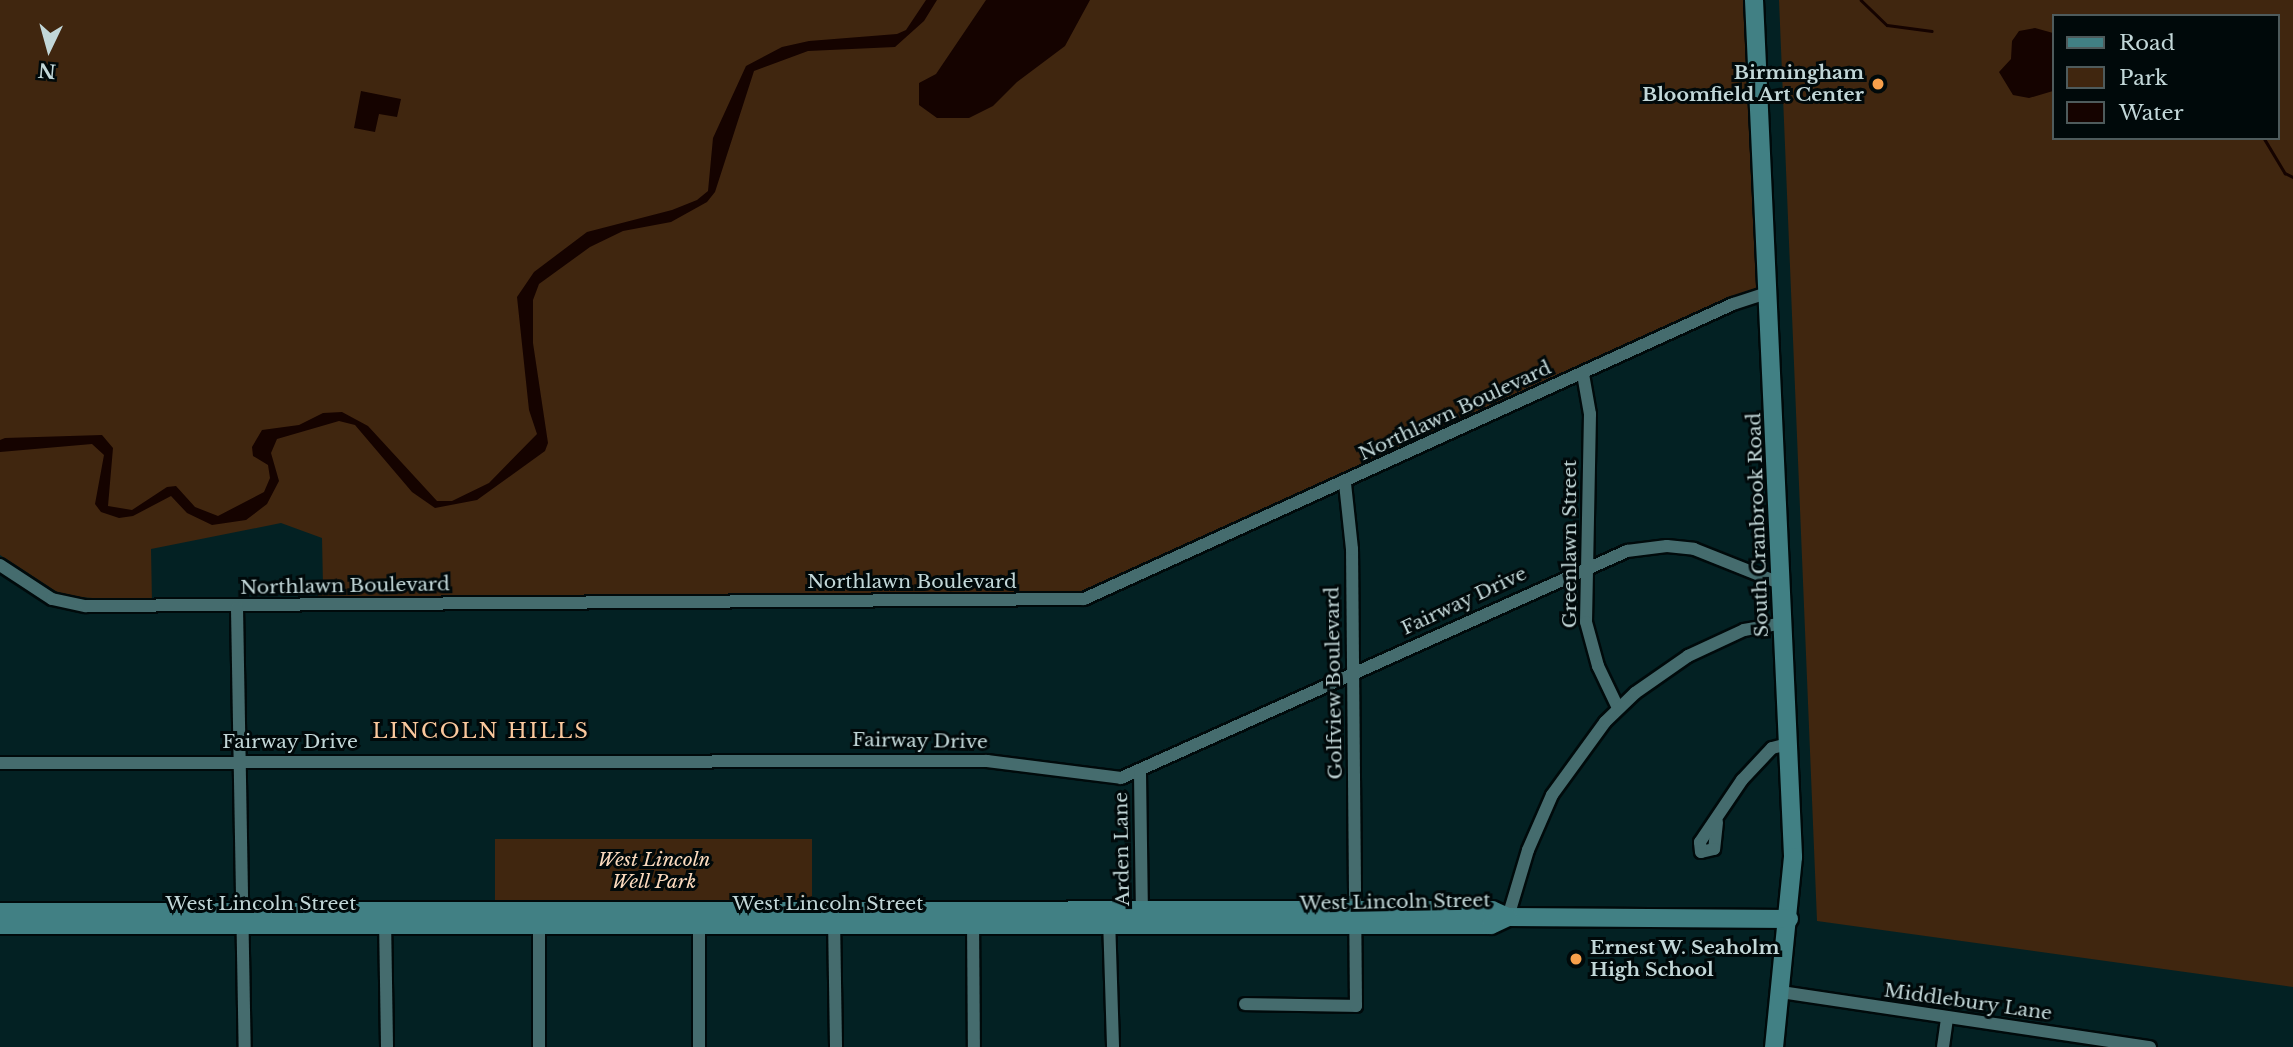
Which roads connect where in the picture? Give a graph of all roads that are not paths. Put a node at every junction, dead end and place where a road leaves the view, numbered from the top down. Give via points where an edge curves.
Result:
1 (1754, 0) edge
2 (1769, 292) junction
3 (1583, 374) junction
4 (1345, 483) junction
5 (0, 565) edge
6 (1586, 566) junction
7 (1782, 583) junction
8 (237, 608) junction
9 (1784, 623) junction
10 (1351, 675) junction
11 (1618, 708) junction
12 (1788, 744) junction
13 (240, 762) junction
14 (0, 763) edge
15 (1140, 773) junction
16 (1717, 822) dead end
17 (0, 912) edge
18 (834, 917) junction
19 (1142, 917) junction
20 (1355, 917) junction
21 (1508, 917) junction
22 (242, 918) junction
23 (385, 918) junction
24 (539, 918) junction
25 (699, 918) junction
26 (973, 918) junction
27 (1109, 918) junction
28 (21, 919) junction
29 (1789, 919) junction
30 (0, 925) edge
31 (1781, 992) junction
32 (1245, 1004) dead end
33 (1947, 1018) junction
34 (245, 1047) edge
35 (387, 1047) edge
36 (539, 1047) edge
37 (699, 1047) edge
38 (836, 1047) edge
39 (974, 1047) edge
40 (1113, 1047) edge
41 (1774, 1047) edge
42 (1943, 1047) edge
43 (2150, 1047) edge

1 - 2 street, South Cranbrook Road
2 - 3 street, Northlawn Boulevard
2 - 7 street, South Cranbrook Road
3 - 4 street, Northlawn Boulevard
3 - 6 street, Greenlawn Street via 1590,414
4 - 8 street, Northlawn Boulevard via 1138,578 1073,600
4 - 10 street, Golfview Boulevard via 1351,515
5 - 8 street, Northlawn Boulevard via 52,599 75,605
6 - 7 street, Fairway Drive via 1639,548 1674,546 1716,556 1763,580
6 - 10 street, Fairway Drive
6 - 11 street, Greenlawn Street via 1588,635
7 - 9 street, South Cranbrook Road
8 - 13 street
9 - 11 street via 1744,630 1710,645
9 - 12 street, South Cranbrook Road
10 - 15 street, Fairway Drive
10 - 20 street, Golfview Boulevard
11 - 21 street via 1552,795 1528,850
12 - 16 street via 1772,748 1761,758
12 - 29 street, South Cranbrook Road via 1793,857
13 - 14 street, Fairway Drive
13 - 15 street, Fairway Drive via 987,761 1114,778
13 - 22 street
15 - 19 street, Arden Lane
17 - 28 street, West Lincoln Street
18 - 25 street, West Lincoln Street
18 - 26 street, West Lincoln Street
18 - 38 street
19 - 20 street, West Lincoln Street
19 - 27 street, West Lincoln Street
20 - 21 street, West Lincoln Street via 1492,910
20 - 32 street, Golfview Boulevard via 1356,1006
21 - 29 street, West Lincoln Street
22 - 23 street, West Lincoln Street
22 - 28 street, West Lincoln Street
22 - 34 street
23 - 24 street, West Lincoln Street
23 - 35 street
24 - 25 street, West Lincoln Street
24 - 36 street
25 - 37 street
26 - 27 street, West Lincoln Street
26 - 39 street
27 - 40 street, Arden Lane
28 - 30 street, West Lincoln Street
29 - 31 street, South Cranbrook Road
31 - 33 street, Middlebury Lane
31 - 41 street, South Cranbrook Road
33 - 42 street
33 - 43 street, Middlebury Lane

